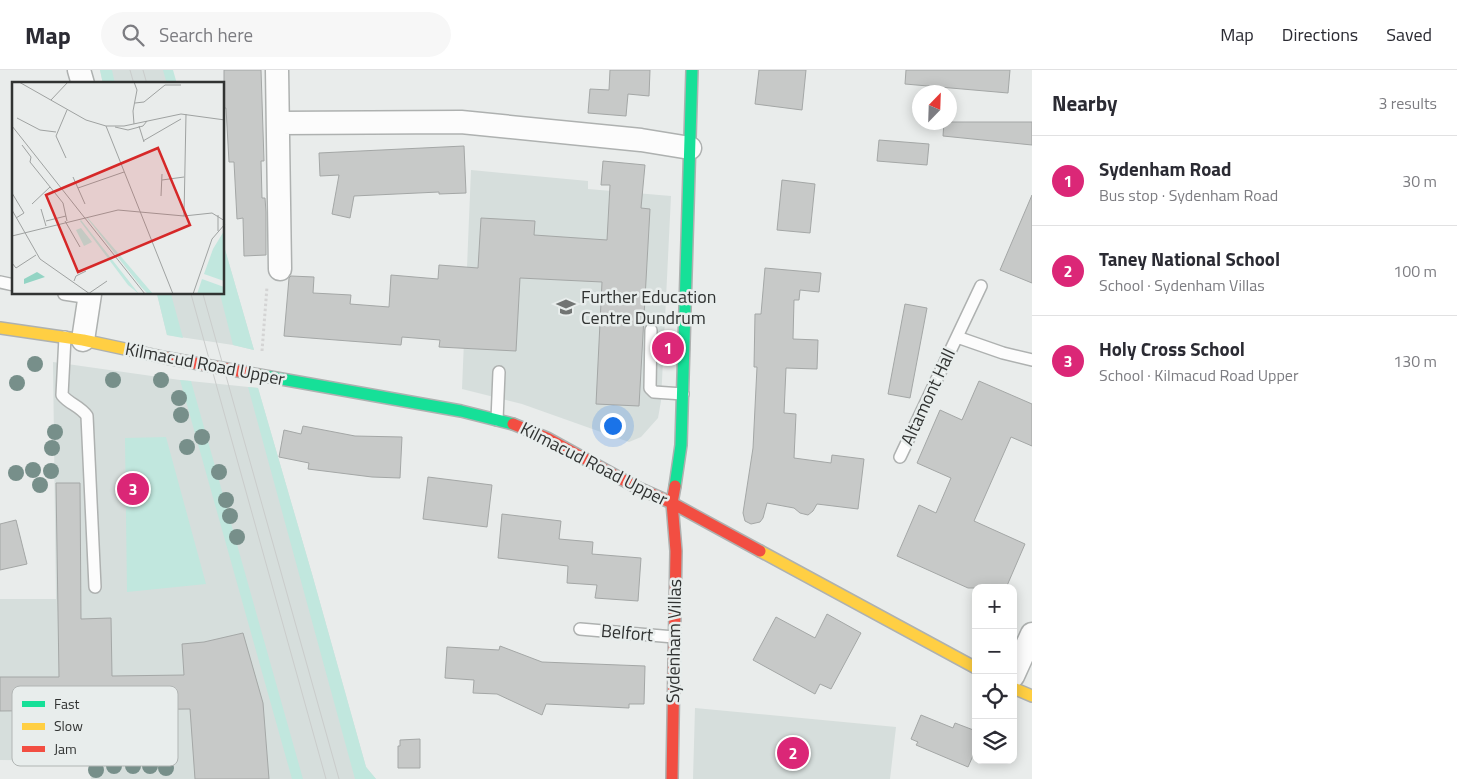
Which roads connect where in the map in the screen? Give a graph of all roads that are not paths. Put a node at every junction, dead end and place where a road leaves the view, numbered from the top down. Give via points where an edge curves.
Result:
1 (277, 70) edge
2 (692, 70) edge
3 (279, 123) junction
4 (690, 148) junction
5 (280, 269) road end
6 (981, 286) dead end
7 (77, 295) edge
8 (90, 296) edge
9 (0, 328) edge
10 (651, 330) dead end
11 (957, 337) junction
12 (74, 338) junction
13 (1032, 360) edge
14 (499, 372) dead end
15 (683, 394) junction
16 (497, 420) junction
17 (900, 457) dead end
18 (672, 503) junction
19 (95, 587) dead end
20 (580, 629) dead end
21 (1032, 634) edge
22 (674, 637) junction
23 (972, 666) edge
24 (1014, 674) edge
25 (1017, 690) edge
26 (1032, 696) edge
27 (672, 779) edge

1 - 3 street
2 - 4 street, Sydenham Villas
3 - 4 street via 461,122
3 - 5 street
4 - 15 street, Sydenham Villas
6 - 11 lane, Altamont Hall
7 - 8 lane
8 - 12 street
9 - 12 street, Kilmacud Road Upper
10 - 15 lane via 650,388 654,392
11 - 13 lane, Altamont Hall
11 - 17 lane, Altamont Hall
12 - 16 street, Kilmacud Road Upper, bridge
12 - 19 lane via 62,395 87,416
14 - 16 lane
15 - 18 street, Sydenham Villas via 679,462
16 - 18 street, Kilmacud Road Upper via 547,438
18 - 22 street, Sydenham Villas via 676,551
18 - 23 street, Kilmacud Road Upper
20 - 22 lane, Belfort
21 - 24 street
22 - 27 street, Sydenham Villas
25 - 26 street

